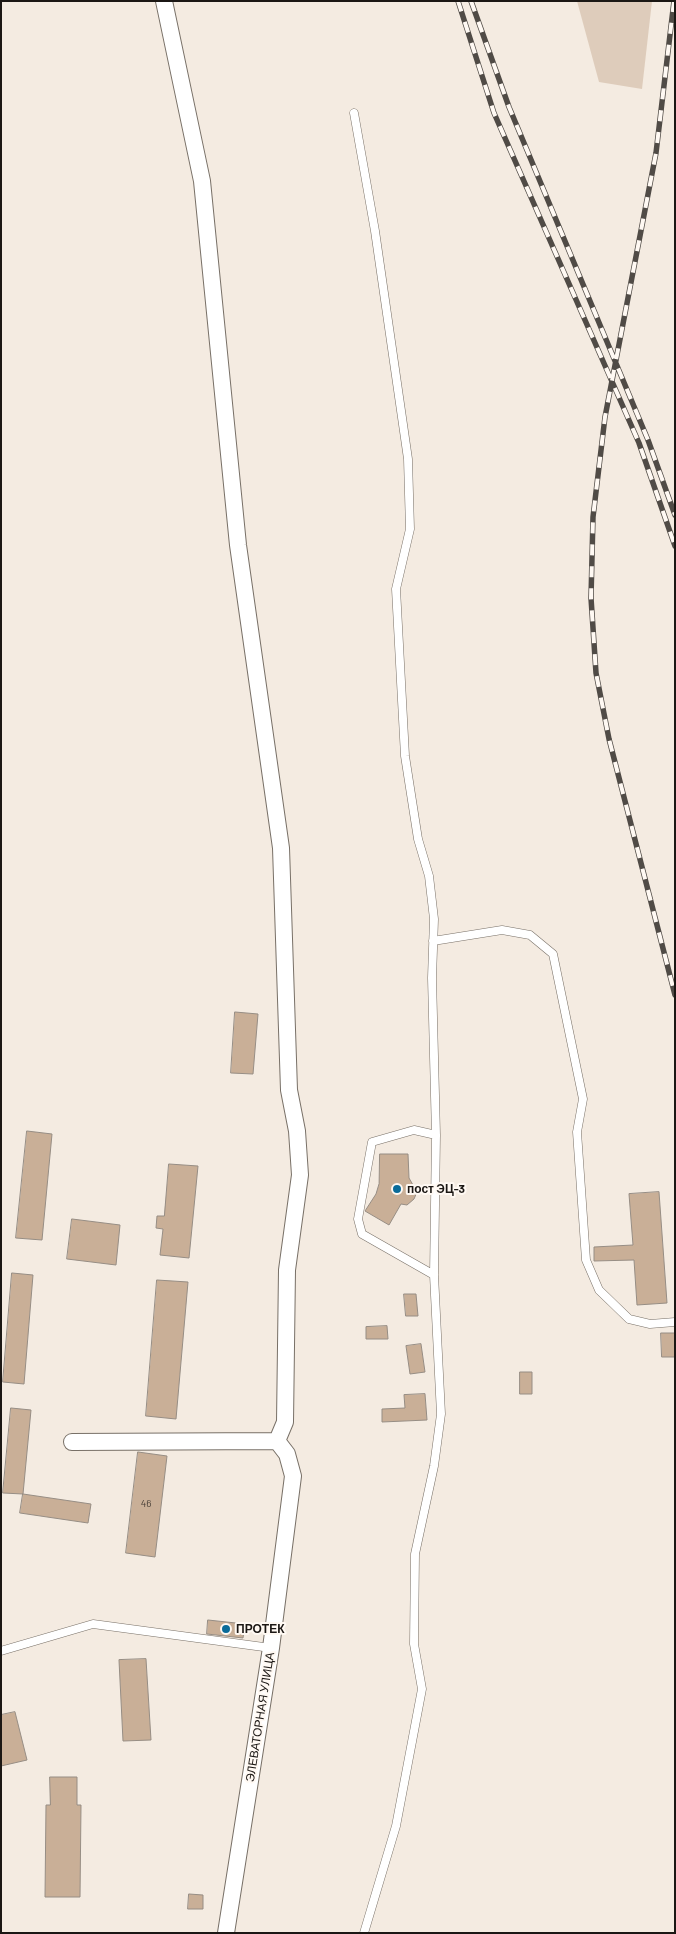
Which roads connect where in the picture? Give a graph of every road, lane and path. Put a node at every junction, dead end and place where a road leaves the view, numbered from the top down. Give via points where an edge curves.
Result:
1 (164, 1) edge
2 (354, 114) dead end
3 (434, 941) junction
4 (436, 1135) junction
5 (434, 1275) junction
6 (675, 1322) edge
7 (277, 1441) junction
8 (72, 1442) dead end
9 (271, 1648) junction
10 (1, 1651) edge
11 (226, 1933) edge
12 (364, 1933) edge

1 - 7 street via 202,181 238,545 281,848 289,1090 297,1131 300,1175 287,1270 285,1422
2 - 3 lane via 375,231 408,459 410,529 396,598 405,756 418,839 429,876
3 - 4 lane
3 - 6 lane via 502,930 530,935 553,954 583,1099 577,1132 586,1260 599,1290 629,1319 650,1324
4 - 5 lane
4 - 5 lane via 414,1130 372,1142 358,1219 362,1234
5 - 12 lane via 441,1414 434,1466 415,1554 414,1644 422,1689 396,1826
7 - 8 street
7 - 9 street, ЭЛЕВАТОРНАЯ УЛИЦА via 287,1454 293,1476
9 - 10 lane via 94,1624
9 - 11 street, ЭЛЕВАТОРНАЯ УЛИЦА

